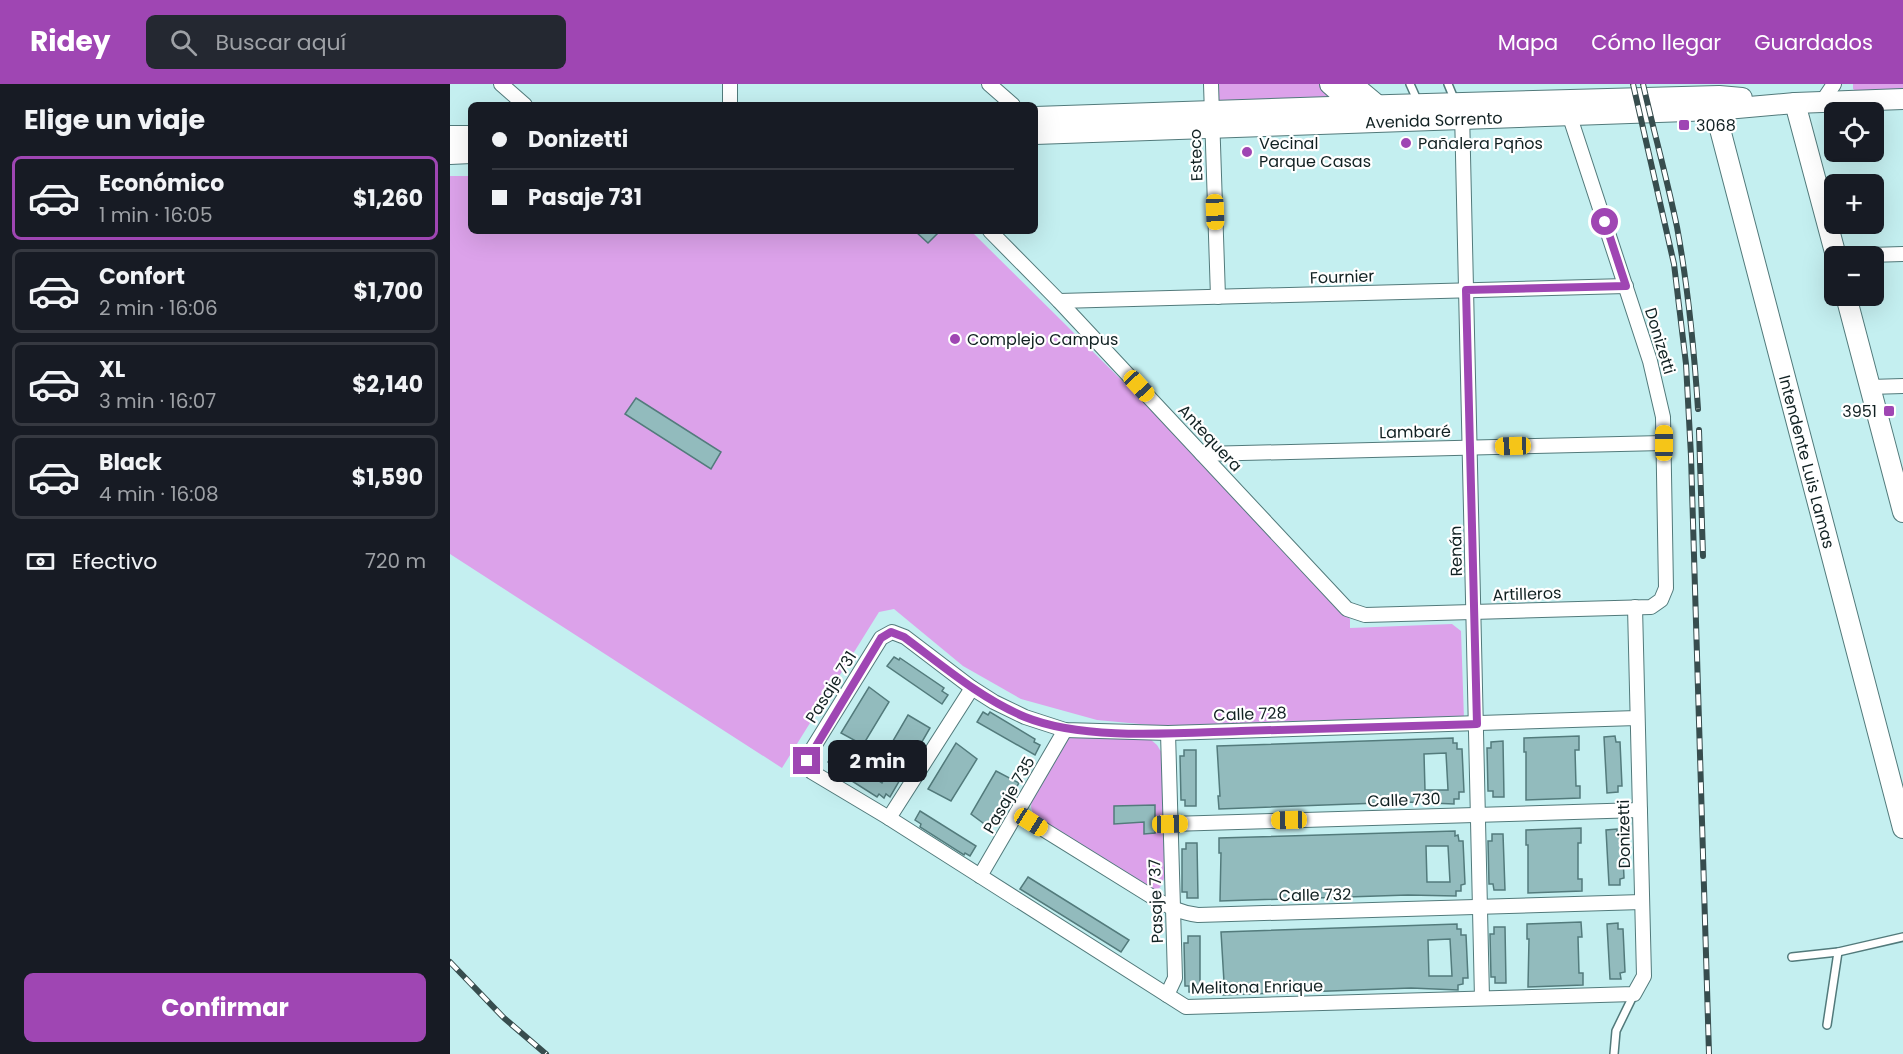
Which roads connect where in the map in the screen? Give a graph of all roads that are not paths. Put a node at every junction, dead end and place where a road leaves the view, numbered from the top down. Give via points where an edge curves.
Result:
1 (501, 84) edge
2 (730, 84) edge
3 (989, 84) edge
4 (1211, 84) edge
5 (1410, 84) edge
6 (1448, 84) edge
7 (1834, 84) edge
8 (1340, 86) edge
9 (1903, 99) edge
10 (522, 102) edge
11 (730, 102) edge
12 (1010, 102) edge
13 (1822, 102) junction
14 (1717, 103) junction
15 (1795, 103) junction
16 (1419, 104) junction
17 (1460, 108) junction
18 (1567, 108) junction
19 (1378, 114) junction
20 (1356, 115) junction
21 (1038, 117) edge
22 (1212, 119) junction
23 (1038, 134) edge
24 (450, 136) edge
25 (468, 136) edge
26 (468, 153) edge
27 (450, 154) edge
28 (993, 234) edge
29 (1833, 246) edge
30 (1884, 255) edge
31 (1903, 255) edge
32 (1626, 286) junction
33 (1466, 290) junction
34 (1218, 297) junction
35 (1059, 301) junction
36 (1849, 306) edge
37 (1903, 386) edge
38 (1870, 387) junction
39 (1664, 443) junction
40 (1470, 447) junction
41 (1202, 454) junction
42 (1903, 512) edge
43 (1661, 600) joint
44 (1635, 607) junction
45 (1474, 612) junction
46 (1356, 614) joint
47 (891, 632) joint
48 (972, 688) junction
49 (1637, 718) junction
50 (1477, 724) junction
51 (1065, 730) junction
52 (1168, 734) junction
53 (807, 765) joint
54 (1640, 810) junction
55 (1017, 813) junction
56 (1478, 815) junction
57 (889, 818) junction
58 (1170, 824) junction
59 (1903, 828) edge
60 (980, 876) junction
61 (1642, 902) junction
62 (1480, 907) junction
63 (1173, 910) junction
64 (1903, 937) edge
65 (1838, 952) junction
66 (1792, 957) dead end
67 (1634, 994) junction
68 (1167, 995) junction
69 (1482, 998) junction
70 (1827, 1025) dead end
71 (1614, 1054) edge

1 - 10 street
2 - 11 street
3 - 12 street
4 - 22 street, Esteco
5 - 16 lane
6 - 17 lane
7 - 13 street
8 - 19 main road
8 - 20 main road
9 - 13 main road, Avenida Sorrento
13 - 15 main road, Avenida Sorrento
14 - 15 main road, Avenida Sorrento
14 - 18 main road, Avenida Sorrento
14 - 59 main road, Intendente Luis Lamas
15 - 29 main road
16 - 17 main road, Avenida Sorrento
16 - 19 main road, Avenida Sorrento
17 - 18 main road, Avenida Sorrento
17 - 19 main road, Avenida Sorrento
17 - 33 street, Renán
18 - 32 street, Donizetti
19 - 20 main road, Avenida Sorrento
20 - 22 main road, Avenida Sorrento
21 - 22 main road, Avenida Sorrento
22 - 23 main road, Avenida Sorrento
22 - 34 street, Esteco
24 - 25 main road
26 - 27 main road
28 - 35 street, Antequera
30 - 31 street
32 - 33 street, Fournier
32 - 39 street, Donizetti via 1664,417
33 - 34 street, Fournier
33 - 40 street, Renán
34 - 35 street, Fournier
35 - 41 street, Antequera
36 - 38 main road
37 - 38 street
38 - 42 main road
39 - 40 street, Lambaré
39 - 43 street, Donizetti via 1666,588
40 - 41 street, Lambaré
40 - 45 street, Renán
41 - 46 street, Antequera via 1347,609
43 - 44 street, Artilleros via 1651,607
44 - 45 street, Artilleros
44 - 49 street, Donizetti
45 - 46 street, Artilleros
45 - 50 street, Renán
47 - 48 street, Calle 728 via 904,637
47 - 53 street, Pasaje 731 via 881,638 808,756
48 - 51 street, Calle 728 via 1025,717
48 - 57 street
49 - 50 street, Calle 728
49 - 54 street, Donizetti
50 - 52 street, Calle 728
50 - 56 street, Renán
51 - 52 street, Calle 728
51 - 55 street, Pasaje 735
52 - 58 street, Pasaje 737
53 - 57 street, Melitona Enrique via 812,772
54 - 56 street, Calle 730
54 - 61 street, Donizetti
55 - 60 street, Pasaje 735
55 - 63 street, Calle 732
56 - 58 street, Calle 730
56 - 62 street, Renán
57 - 60 street, Melitona Enrique
58 - 63 street, Pasaje 737
60 - 68 street, Melitona Enrique
61 - 62 street, Calle 732
61 - 67 street, Donizetti via 1644,976
62 - 63 street, Calle 732 via 1198,915
62 - 69 street, Renán
63 - 68 street, Pasaje 737 via 1175,978
64 - 65 lane
65 - 66 lane
65 - 70 lane
67 - 69 street, Melitona Enrique
67 - 71 lane, Donizetti via 1616,1031
68 - 69 street, Melitona Enrique via 1186,1007

